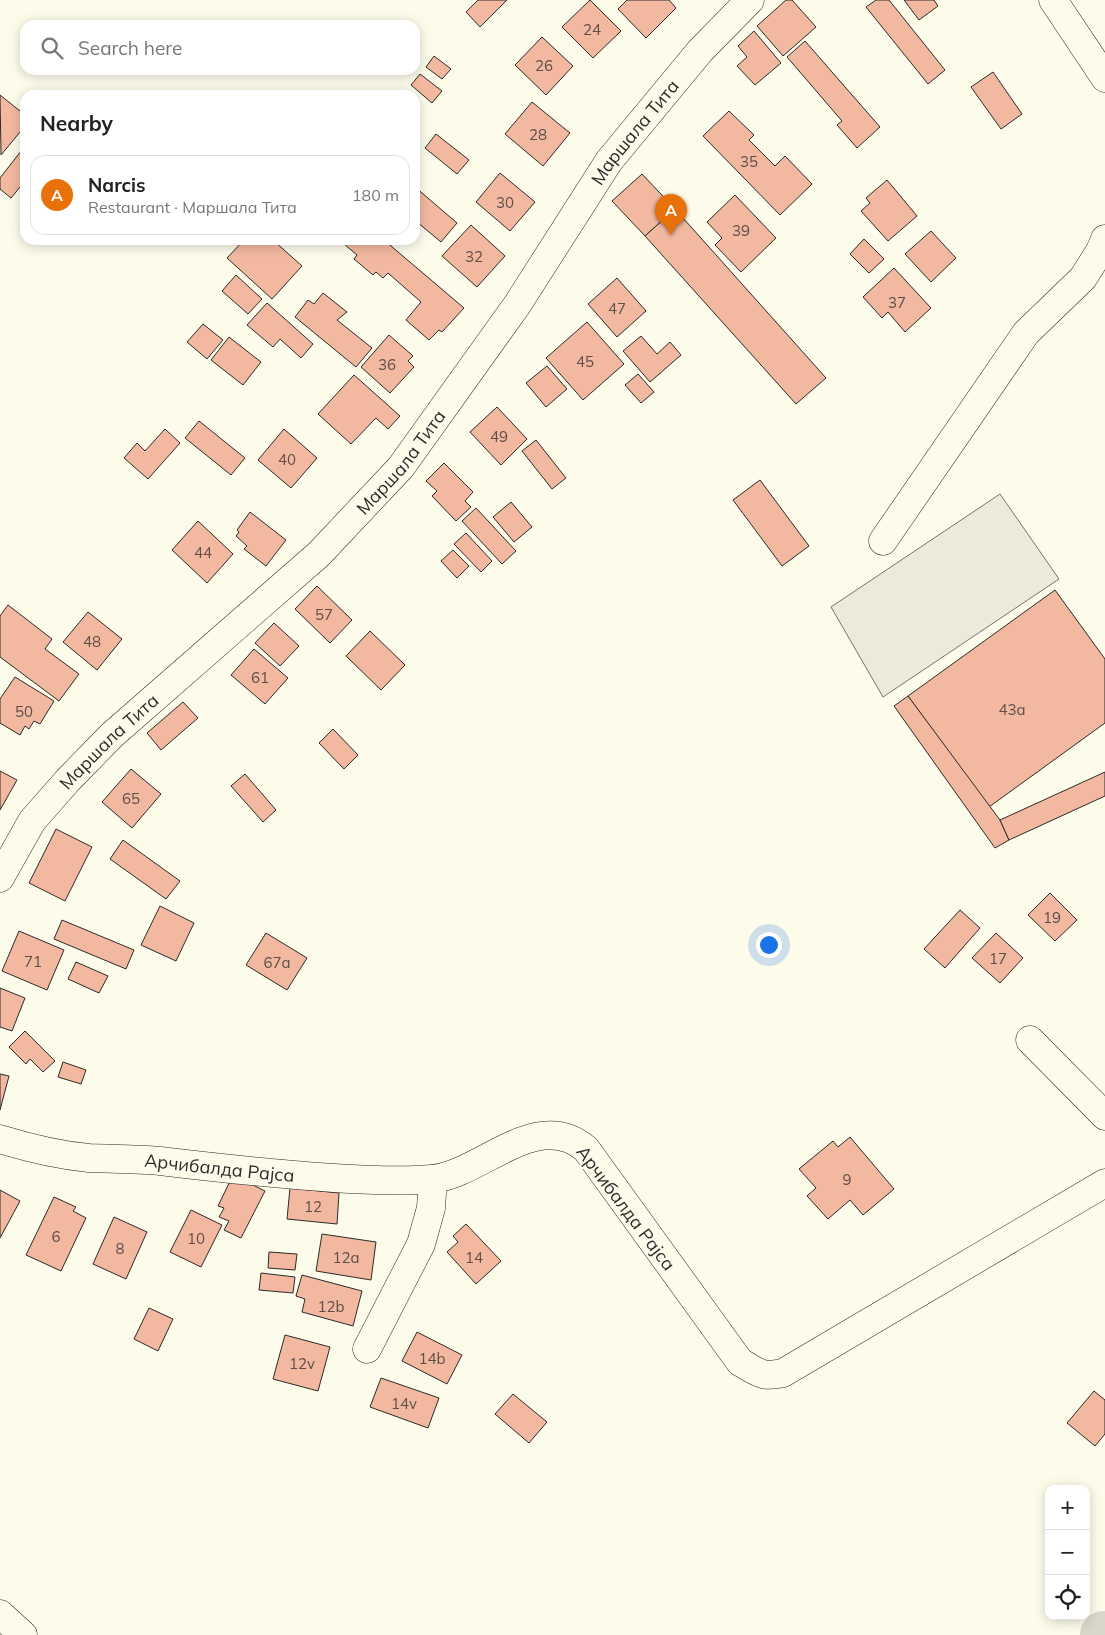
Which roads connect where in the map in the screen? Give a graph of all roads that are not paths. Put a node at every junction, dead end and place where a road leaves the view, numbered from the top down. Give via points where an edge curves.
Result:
1 (750, 0) edge
2 (1053, 0) edge
3 (1105, 78) edge
4 (1105, 239) edge
5 (882, 541) dead end
6 (0, 878) edge
7 (1030, 1040) dead end
8 (1105, 1116) edge
9 (0, 1139) edge
10 (433, 1179) junction
11 (1105, 1183) edge
12 (368, 1349) dead end
13 (0, 1614) edge
14 (23, 1635) edge

1 - 6 street, Маршала Тита via 700,51 609,162 516,305 401,467 319,554 99,748 32,821
2 - 3 street
4 - 5 street via 1083,278 1026,333
7 - 8 street
9 - 10 street, Арчибалда Рајса via 30,1149 87,1158 151,1160 271,1174
10 - 11 street, Арчибалда Рајса via 455,1173 522,1141 558,1135 576,1141 586,1149 740,1362 762,1375 783,1373
10 - 12 street via 432,1208 421,1244
13 - 14 street

